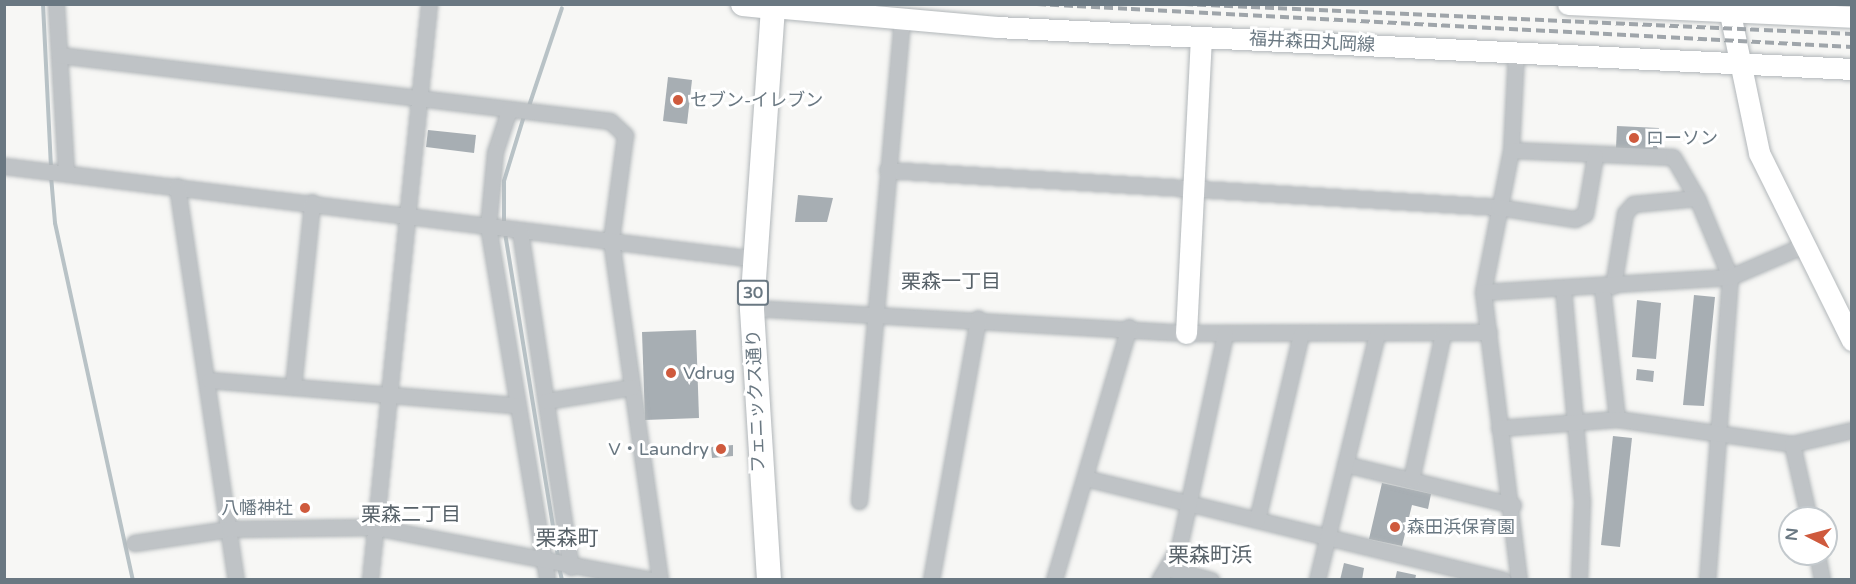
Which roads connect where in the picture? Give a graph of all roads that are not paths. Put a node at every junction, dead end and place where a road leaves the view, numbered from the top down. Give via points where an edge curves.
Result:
1 (56, 4) edge
2 (429, 4) edge
3 (743, 4) edge
4 (1568, 4) edge
5 (773, 6) edge
6 (1604, 6) edge
7 (1728, 8) edge
8 (1842, 17) edge
9 (902, 19) junction
10 (1201, 37) junction
11 (1516, 52) junction
12 (60, 55) junction
13 (1738, 64) junction
14 (1848, 69) edge
15 (418, 99) junction
16 (509, 110) junction
17 (1511, 150) junction
18 (1595, 156) junction
19 (4, 166) edge
20 (887, 170) junction
21 (66, 172) junction
22 (177, 186) junction
23 (1196, 186) junction
24 (1697, 198) junction
25 (312, 202) junction
26 (1498, 207) junction
27 (405, 212) junction
28 (488, 226) junction
29 (520, 231) junction
30 (612, 240) junction
31 (1807, 244) junction
32 (755, 259) junction
33 (1730, 277) junction
34 (1607, 287) junction
35 (1563, 288) junction
36 (1483, 292) junction
37 (752, 308) junction
38 (876, 311) junction
39 (978, 318) junction
40 (1129, 327) junction
41 (1489, 332) junction
42 (1186, 333) junction
43 (1377, 333) junction
44 (1443, 333) junction
45 (1225, 334) junction
46 (1301, 334) junction
47 (1851, 340) edge
48 (209, 380) junction
49 (293, 387) junction
50 (632, 387) junction
51 (386, 394) junction
52 (546, 401) junction
53 (516, 405) junction
54 (1576, 419) junction
55 (1617, 420) junction
56 (1499, 428) junction
57 (1851, 430) edge
58 (1720, 431) junction
59 (1792, 444) junction
60 (1346, 464) junction
61 (1085, 478) junction
62 (1410, 480) junction
63 (859, 501) dead end
64 (1189, 502) junction
65 (1513, 505) junction
66 (1806, 506) edge
67 (1257, 520) junction
68 (375, 527) junction
69 (229, 530) junction
70 (1327, 538) junction
71 (134, 543) dead end
72 (546, 562) junction
73 (571, 567) junction
74 (1163, 574) edge
75 (236, 579) edge
76 (370, 579) edge
77 (547, 579) edge
78 (651, 579) edge
79 (660, 579) edge
80 (769, 579) edge
81 (931, 579) edge
82 (1054, 579) edge
83 (1211, 579) edge
84 (1317, 579) edge
85 (1503, 579) edge
86 (1519, 579) edge
87 (1579, 579) edge
88 (1707, 579) edge

1 - 12 street
2 - 15 street
3 - 5 main road
4 - 6 main road
5 - 9 main road, 福井森田丸岡線
5 - 32 main road, フェニックス通り / 30
6 - 7 main road
7 - 8 main road
7 - 13 main road
9 - 10 main road, 福井森田丸岡線
9 - 20 street
10 - 11 main road, 福井森田丸岡線
10 - 23 main road
11 - 13 main road, 福井森田丸岡線
11 - 17 street
12 - 15 street
12 - 21 street
13 - 14 main road, 福井森田丸岡線
13 - 31 main road via 1759,153
15 - 16 street
15 - 27 street
16 - 28 street via 495,153
16 - 30 street via 610,121 625,135
17 - 18 street
17 - 26 street
18 - 24 street via 1673,157
18 - 26 street via 1585,214 1575,219
19 - 21 street
20 - 23 street
20 - 38 street
21 - 22 street
22 - 25 street
22 - 48 street
23 - 26 street
23 - 42 main road
24 - 33 street
24 - 34 street via 1633,204 1625,213
25 - 27 street
25 - 49 street
26 - 36 street
27 - 28 street
27 - 51 street
28 - 29 street
28 - 53 street
29 - 30 street
29 - 52 street
30 - 32 street
30 - 50 street
31 - 33 street
31 - 47 main road
32 - 37 main road, フェニックス通り / 30
33 - 34 street
33 - 58 street
34 - 35 street
34 - 55 street
35 - 36 street
35 - 54 street
36 - 41 street
37 - 38 street
37 - 80 main road, フェニックス通り / 30
38 - 39 street
38 - 63 street
39 - 40 street
39 - 81 street
40 - 42 street
40 - 61 street
41 - 44 street
41 - 56 street
42 - 45 street
43 - 44 street
43 - 46 street
43 - 60 street
44 - 62 street
45 - 46 street
45 - 64 street
46 - 67 street
48 - 49 street
48 - 69 street
49 - 51 street
50 - 52 street
50 - 79 street
51 - 53 street
51 - 68 street
52 - 73 street
53 - 72 street
54 - 55 street
54 - 56 street
54 - 87 street via 1582,501
55 - 58 street
56 - 65 street
57 - 59 street
58 - 59 street
58 - 88 street
59 - 66 street
60 - 62 street
60 - 70 street
61 - 64 street
61 - 82 street
62 - 65 street
64 - 67 street
64 - 74 street via 1179,547
65 - 86 street
67 - 70 street
68 - 69 street
68 - 72 street
68 - 76 street
69 - 71 street
69 - 75 street
70 - 84 street
70 - 85 street
72 - 73 street
72 - 77 street
73 - 78 street
74 - 83 street

